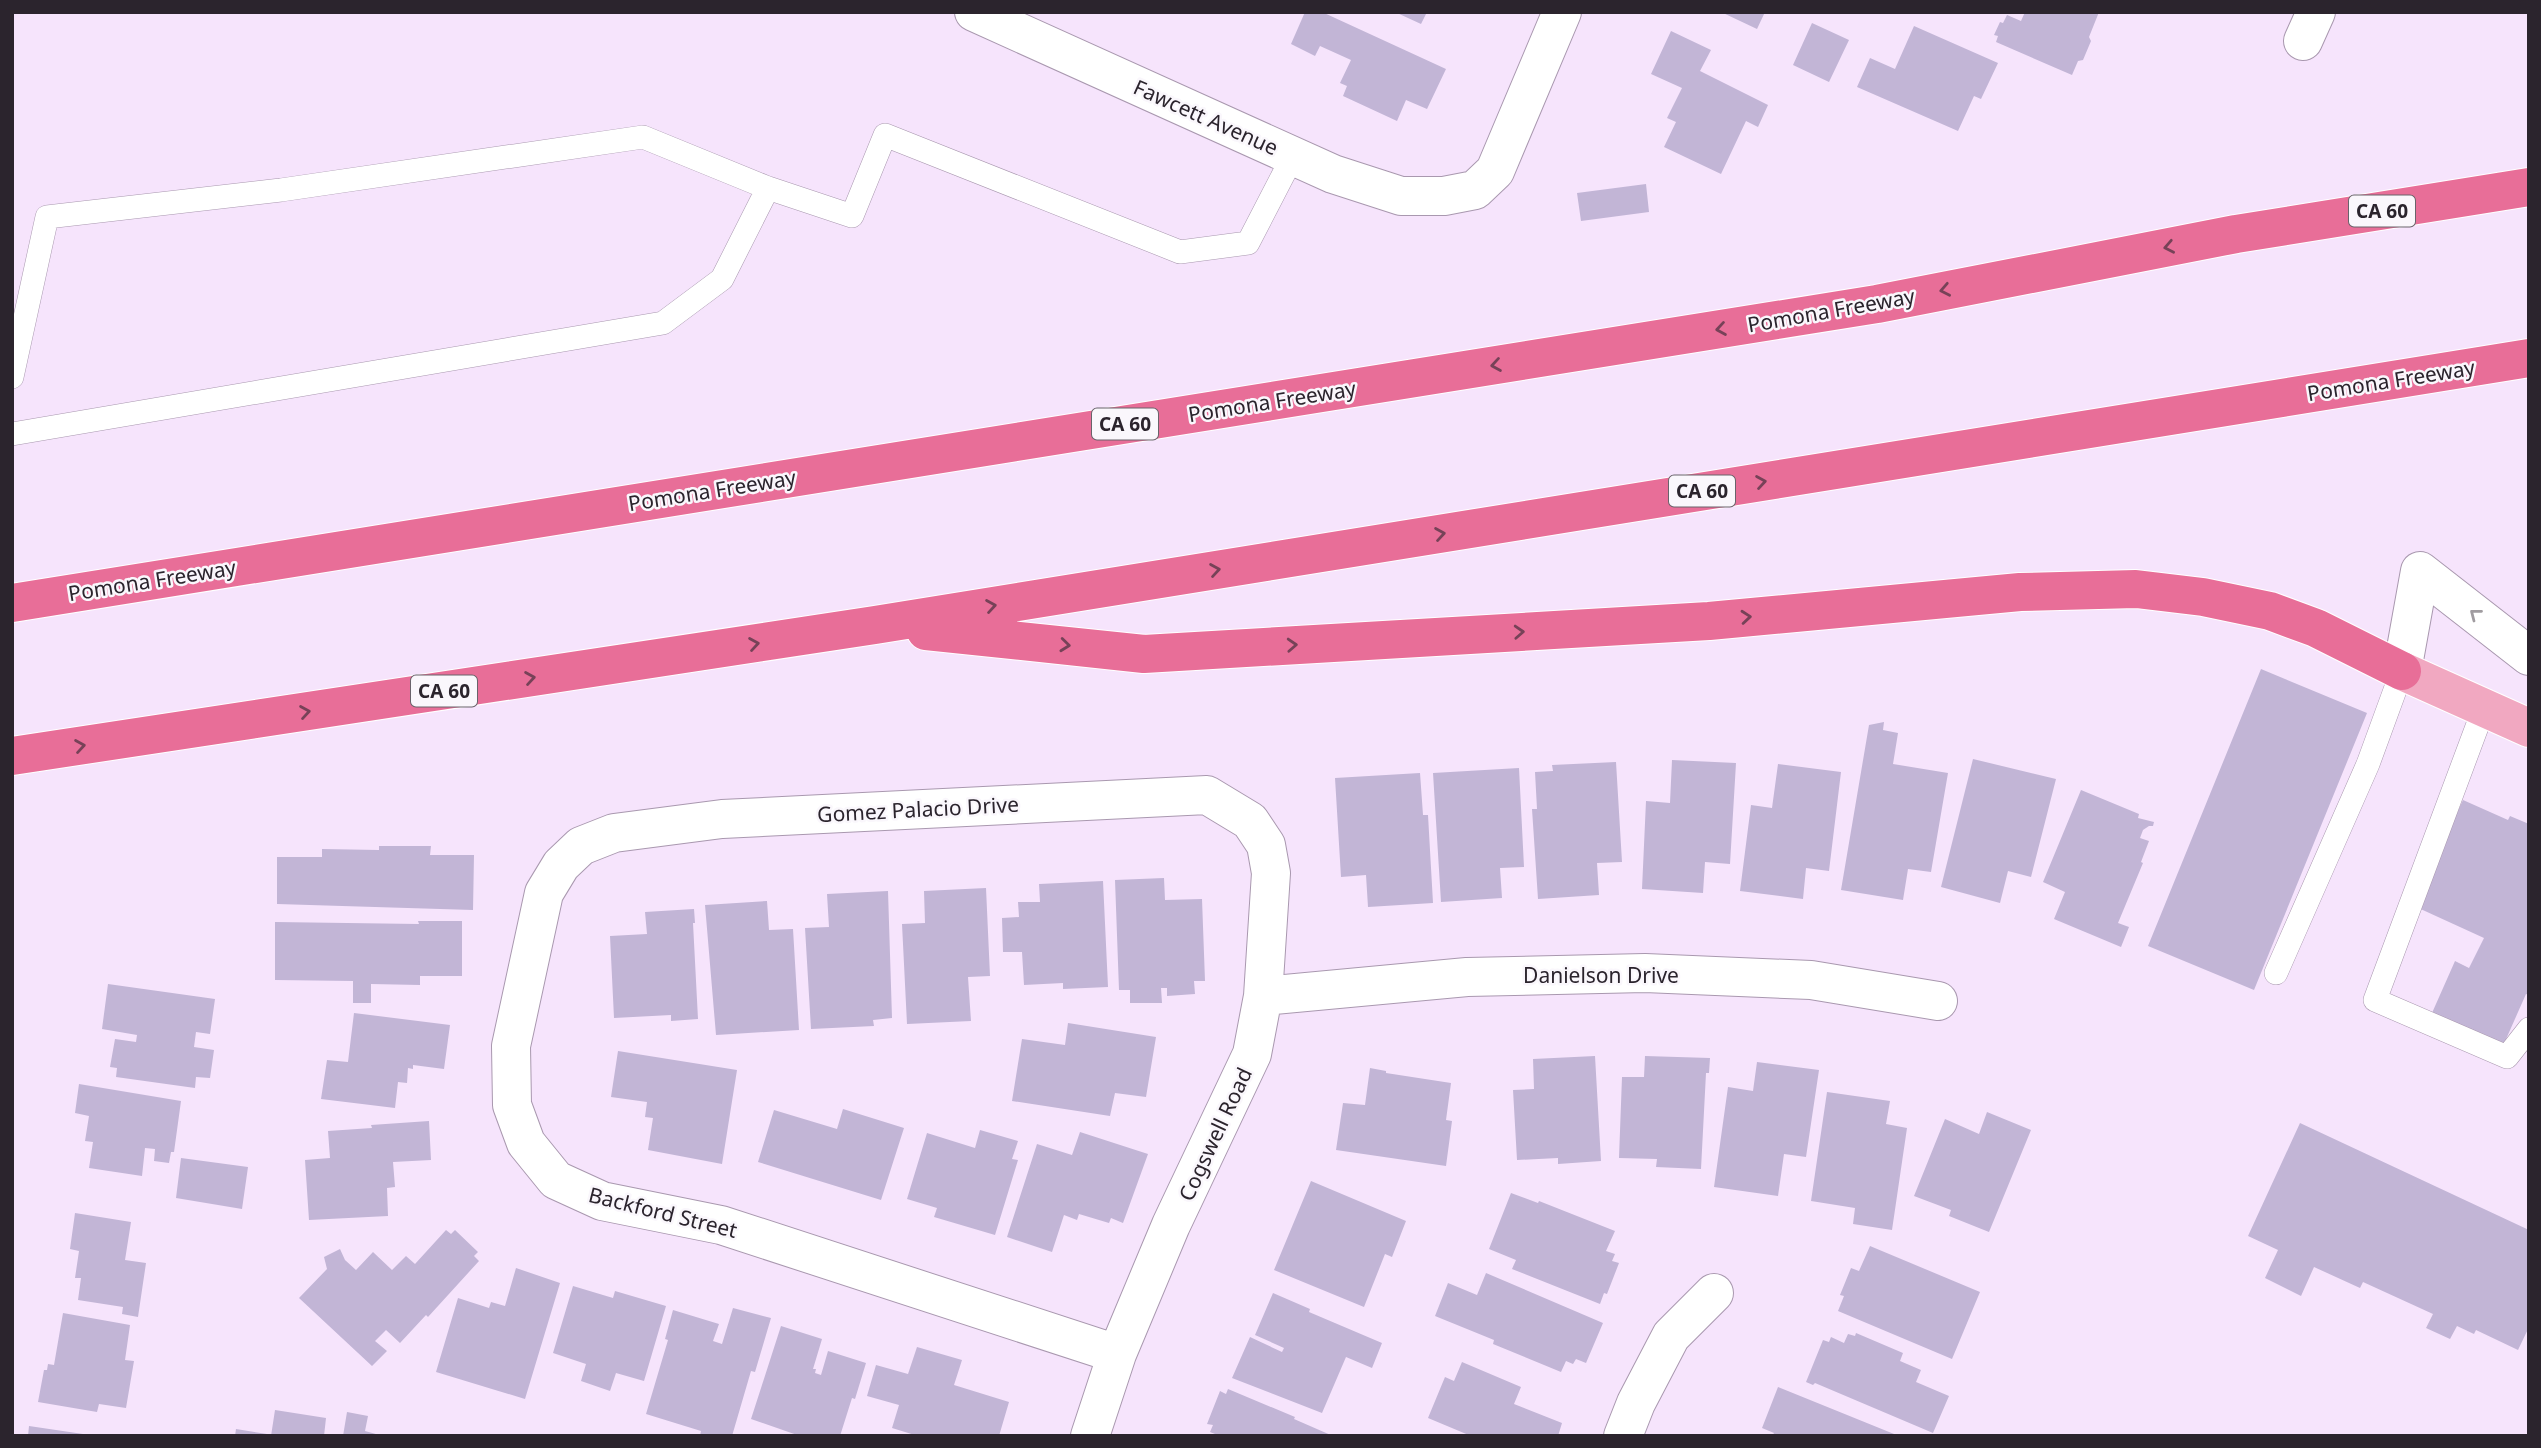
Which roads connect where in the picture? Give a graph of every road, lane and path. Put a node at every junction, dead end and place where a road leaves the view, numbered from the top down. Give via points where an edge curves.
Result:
1 (974, 12) edge
2 (1562, 12) edge
3 (1293, 156) junction
4 (2529, 168) edge
5 (2529, 187) edge
6 (768, 188) junction
7 (2235, 234) junction
8 (2529, 358) edge
9 (12, 377) edge
10 (12, 434) edge
11 (12, 603) edge
12 (875, 625) junction
13 (2529, 656) edge
14 (2402, 671) junction
15 (2484, 708) junction
16 (2529, 727) edge
17 (12, 756) edge
18 (1250, 821) joint
19 (581, 846) joint
20 (2276, 973) dead end
21 (1263, 996) junction
22 (1938, 1001) dead end
23 (2529, 1029) edge
24 (1714, 1293) dead end
25 (1118, 1354) junction
26 (1090, 1436) edge
27 (1623, 1436) edge

1 - 3 street, Fawcett Avenue
2 - 3 street, Fawcett Avenue via 1495,171 1475,190 1401,196
3 - 6 lane via 1248,243 1180,252 885,135 852,216
4 - 7 highway
5 - 7 highway, Pomona Freeway / CA 60
6 - 9 lane via 643,137 281,190 47,217
6 - 10 lane via 722,279 663,323
7 -> 11 highway, Pomona Freeway / CA 60 via 1877,304
12 -> 8 highway, Pomona Freeway / CA 60
12 -> 14 highway via 1144,654 1709,621 2020,592 2136,589 2270,611 2316,628
17 -> 12 highway, Pomona Freeway / CA 60
13 -> 14 street via 2420,571
14 - 15 main road
14 - 20 lane via 2368,764
15 - 16 main road
15 - 23 lane via 2375,1000 2507,1057
18 - 19 street, Gomez Palacio Drive via 1207,795 722,819 624,832
18 - 21 street, Cogswell Road via 1266,845 1271,873
19 - 25 street, Backford Street via 561,865 544,893 511,1046 512,1105 526,1143 556,1180 602,1200 720,1225
21 - 22 street, Danielson Drive via 1467,976 1645,973 1811,980
21 - 25 street, Cogswell Road via 1252,1054 1171,1225
24 - 27 street via 1671,1336
25 - 26 street, Cogswell Road

